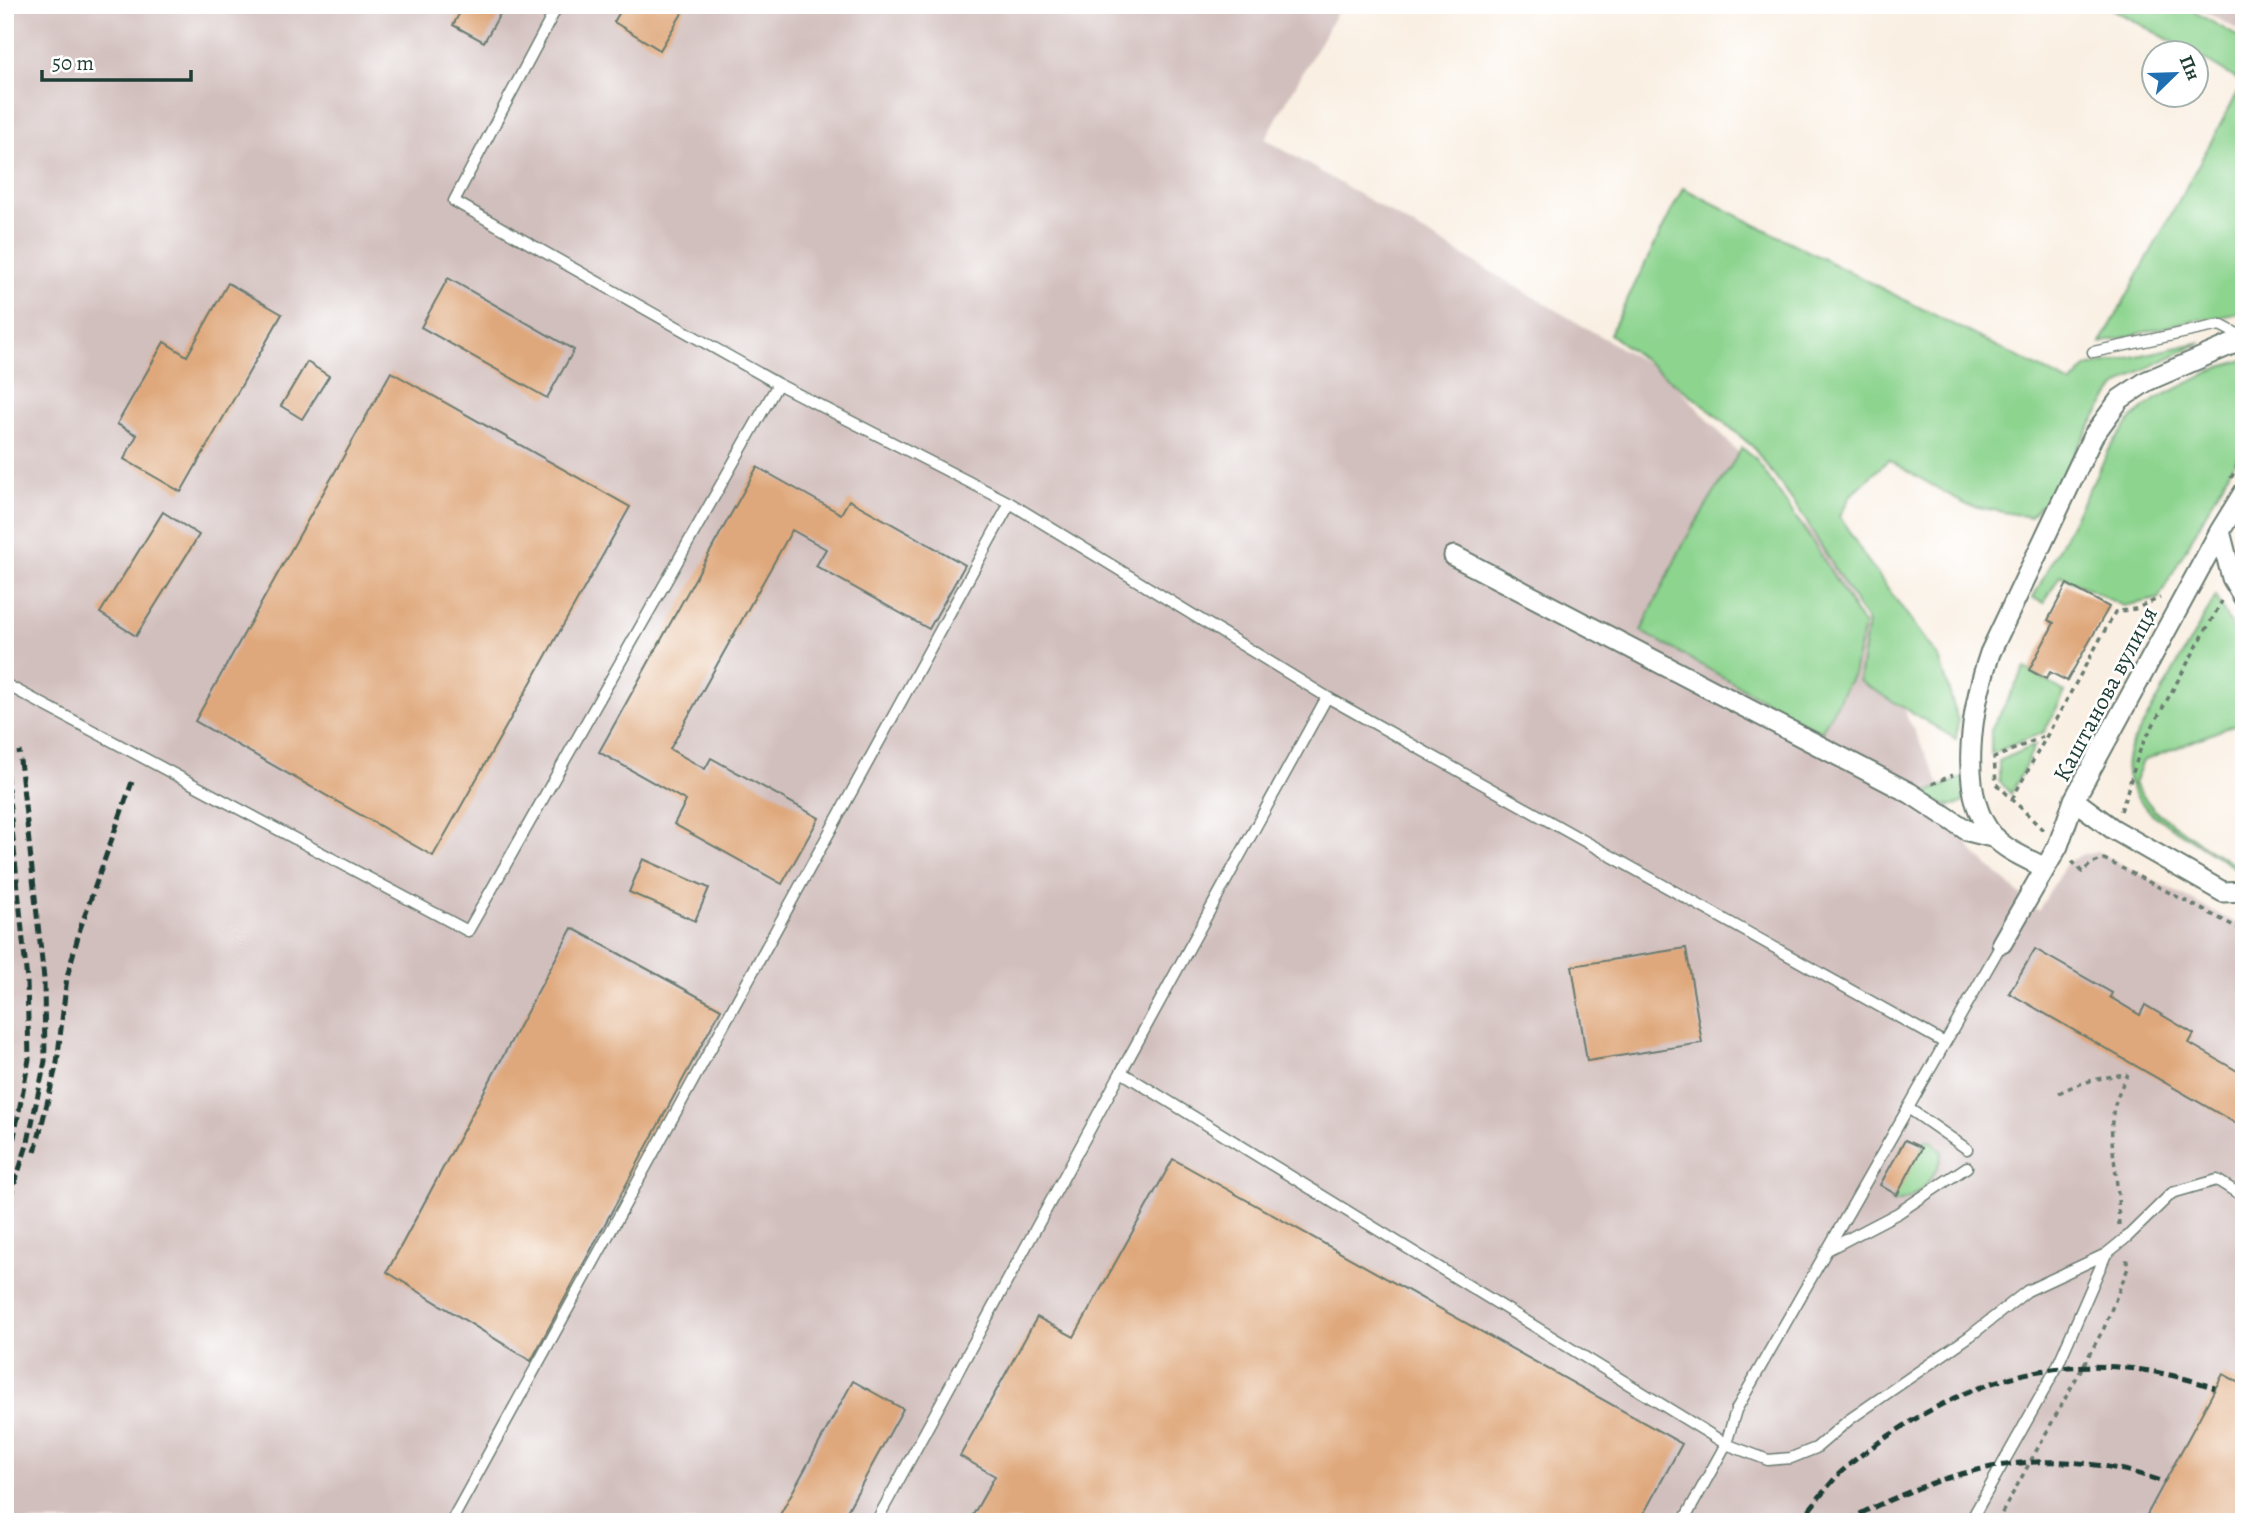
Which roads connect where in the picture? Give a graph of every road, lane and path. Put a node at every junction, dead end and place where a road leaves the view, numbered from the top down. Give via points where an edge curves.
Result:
1 (558, 5) edge
2 (2244, 339) edge
3 (2093, 352) dead end
4 (778, 384) junction
5 (2244, 492) edge
6 (1010, 503) junction
7 (2220, 531) junction
8 (1454, 556) dead end
9 (2232, 578) junction
10 (2164, 596) dead end
11 (2244, 598) edge
12 (5, 684) edge
13 (1327, 697) junction
14 (2045, 736) junction
15 (2012, 799) junction
16 (2074, 800) junction
17 (2113, 829) junction
18 (2046, 833) dead end
19 (1996, 838) junction
20 (2105, 859) junction
21 (2045, 868) junction
22 (2082, 872) dead end
23 (2244, 891) edge
24 (2223, 892) junction
25 (2244, 904) edge
26 (2244, 931) edge
27 (2002, 943) joint
28 (1945, 1043) junction
29 (1121, 1072) junction
30 (2059, 1093) dead end
31 (1908, 1108) junction
32 (1967, 1149) dead end
33 (1967, 1167) dead end
34 (2244, 1197) edge
35 (2122, 1240) junction
36 (1828, 1250) junction
37 (2106, 1254) junction
38 (1726, 1444) junction
39 (451, 1522) edge
40 (876, 1522) edge
41 (1682, 1522) edge
42 (1970, 1522) edge
43 (1997, 1522) edge

1 - 4 lane via 454,201
2 - 3 lane via 2220,325
2 - 19 street via 2147,381 2120,400 2093,436 1990,653 1979,687 1972,733 1974,794 1984,823
4 - 6 lane
4 - 12 lane via 468,931
5 - 7 street, Каштанова вулиця
6 - 13 lane
6 - 39 lane
7 - 9 street
7 - 16 street, Каштанова вулиця
8 - 19 street via 1910,793 1968,831
9 - 11 street
9 - 17 path via 2218,612 2141,747
10 - 14 path via 2115,612
13 - 28 lane
13 - 29 lane
14 - 15 path
14 - 15 path via 1994,758 1996,783
15 - 18 path
16 - 17 street, Каштанова вулиця
16 - 21 street
17 - 20 path
17 - 24 street, Каштанова вулиця
19 - 21 street
20 - 22 path
20 - 26 path
21 - 27 street
23 - 24 street
24 - 25 street, Каштанова вулиця
27 - 28 lane
28 - 31 lane
29 - 38 lane
29 - 40 lane
30 - 35 path via 2128,1074 2116,1096 2111,1122
31 - 32 lane
31 - 36 lane
33 - 36 lane via 1898,1213
34 - 35 lane via 2217,1180 2172,1194
35 - 37 lane
35 - 43 path via 2128,1268 2104,1328
36 - 38 lane via 1736,1410
37 - 38 lane via 2027,1291 1815,1448 1791,1458 1768,1460
37 - 42 lane via 2057,1367
38 - 41 lane

